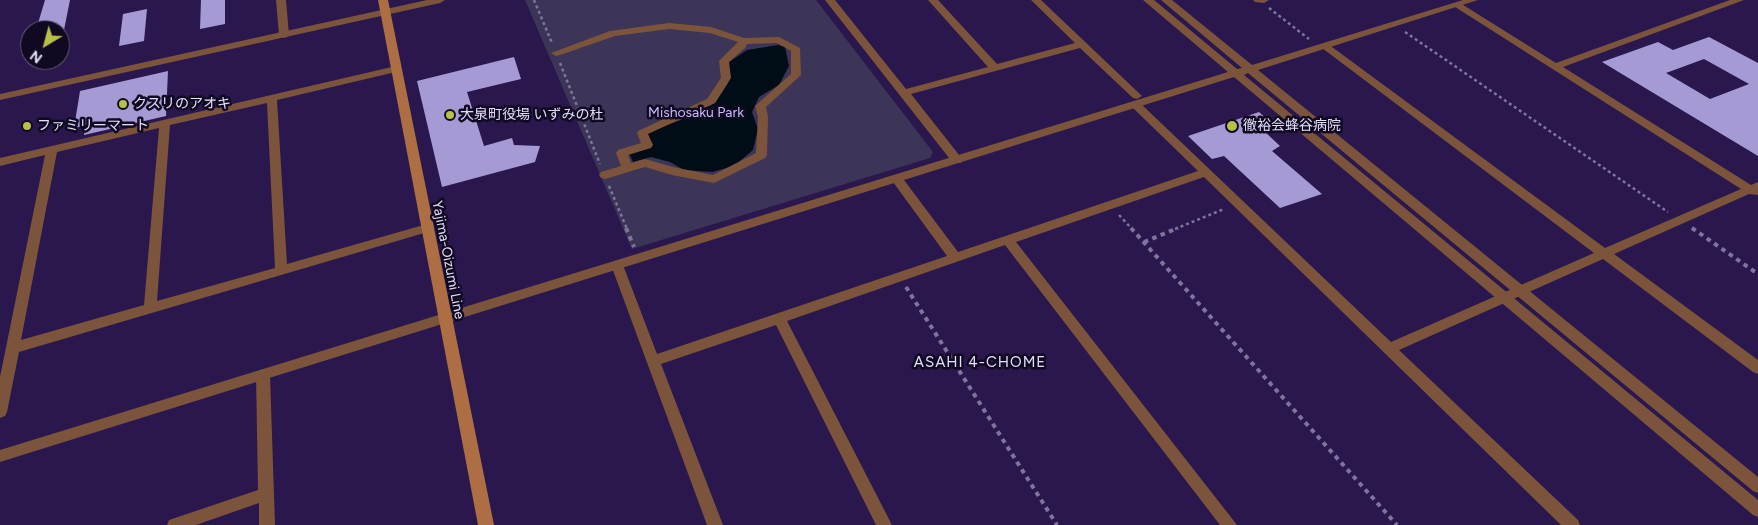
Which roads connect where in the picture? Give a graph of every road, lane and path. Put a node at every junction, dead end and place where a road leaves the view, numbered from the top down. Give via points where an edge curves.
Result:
1 (281, 0) edge
2 (440, 0) edge
3 (534, 0) edge
4 (830, 0) edge
5 (933, 0) edge
6 (1036, 0) edge
7 (1148, 0) edge
8 (1166, 0) edge
9 (1260, 0) edge
10 (1473, 0) edge
11 (1739, 0) edge
12 (1457, 5) junction
13 (384, 6) edge
14 (1394, 24) junction
15 (284, 35) junction
16 (743, 41) junction
17 (1082, 44) junction
18 (1322, 47) junction
19 (556, 53) junction
20 (1556, 66) junction
21 (996, 68) junction
22 (396, 69) junction
23 (1250, 69) junction
24 (1236, 74) junction
25 (904, 93) junction
26 (0, 97) edge
27 (272, 98) junction
28 (1136, 100) junction
29 (165, 123) junction
30 (52, 150) junction
31 (957, 160) junction
32 (0, 162) edge
33 (627, 168) junction
34 (1204, 172) junction
35 (605, 175) junction
36 (897, 178) junction
37 (1755, 190) edge
38 (1238, 204) junction
39 (1110, 205) junction
40 (1680, 220) junction
41 (427, 228) junction
42 (1008, 240) junction
43 (1144, 242) junction
44 (1604, 254) junction
45 (954, 258) junction
46 (639, 259) junction
47 (618, 265) junction
48 (281, 270) junction
49 (1758, 274) edge
50 (899, 277) junction
51 (1521, 291) junction
52 (1505, 298) junction
53 (150, 308) junction
54 (779, 318) junction
55 (445, 319) junction
56 (12, 348) junction
57 (1390, 348) junction
58 (654, 361) junction
59 (1758, 368) edge
60 (262, 375) junction
61 (0, 412) edge
62 (0, 456) edge
63 (1758, 486) edge
64 (266, 494) junction
65 (1758, 510) edge
66 (175, 525) edge
67 (267, 525) edge
68 (486, 525) edge
69 (716, 525) edge
70 (884, 525) edge
71 (1057, 525) edge
72 (1229, 525) edge
73 (1397, 525) edge
74 (1572, 525) edge

1 - 15 street
2 - 13 street
3 - 19 path
4 - 25 street
5 - 21 street
6 - 17 street
7 - 24 street
8 - 23 street
9 - 18 path
10 - 12 street
11 - 20 street
12 - 14 street
12 - 20 street
13 - 15 street
13 - 22 main road, Yajima-Oizumi Line
14 - 18 street
14 - 40 path
15 - 26 street
16 - 19 street via 711,30 669,26 613,32
16 - 33 street via 742,46 724,62 726,78 711,101 642,133 647,145 622,153
16 - 33 street via 778,40 796,50 796,75 760,106 763,117 761,156 714,179 645,163
17 - 21 street
17 - 28 street
18 - 23 street
18 - 44 street
19 - 35 path
20 - 37 street
21 - 25 street
22 - 27 street
22 - 41 main road, Yajima-Oizumi Line
23 - 24 street
23 - 51 street
24 - 28 street
24 - 52 street
25 - 31 street
27 - 29 street
27 - 48 street
28 - 31 street
28 - 34 street
29 - 30 street
29 - 53 street
30 - 32 street
30 - 56 street
31 - 36 street
33 - 35 street
34 - 38 street
34 - 39 street
35 - 46 path
36 - 45 street
36 - 46 street
37 - 40 street
38 - 43 path
38 - 57 street
39 - 42 street
39 - 43 path
40 - 44 street
40 - 49 path
41 - 48 street
41 - 55 main road, Yajima-Oizumi Line
42 - 45 street
42 - 72 street
43 - 73 path
44 - 51 street
44 - 59 street
45 - 50 street
46 - 47 street
47 - 55 street
47 - 58 street
48 - 53 street
50 - 54 street
50 - 71 path
51 - 52 street
51 - 63 street
52 - 57 street
52 - 65 street
53 - 56 street
54 - 58 street
54 - 70 street
55 - 60 street
55 - 68 main road, Yajima-Oizumi Line
56 - 61 street
57 - 74 street
58 - 69 street
60 - 62 street
60 - 64 street
64 - 66 street
64 - 67 street

